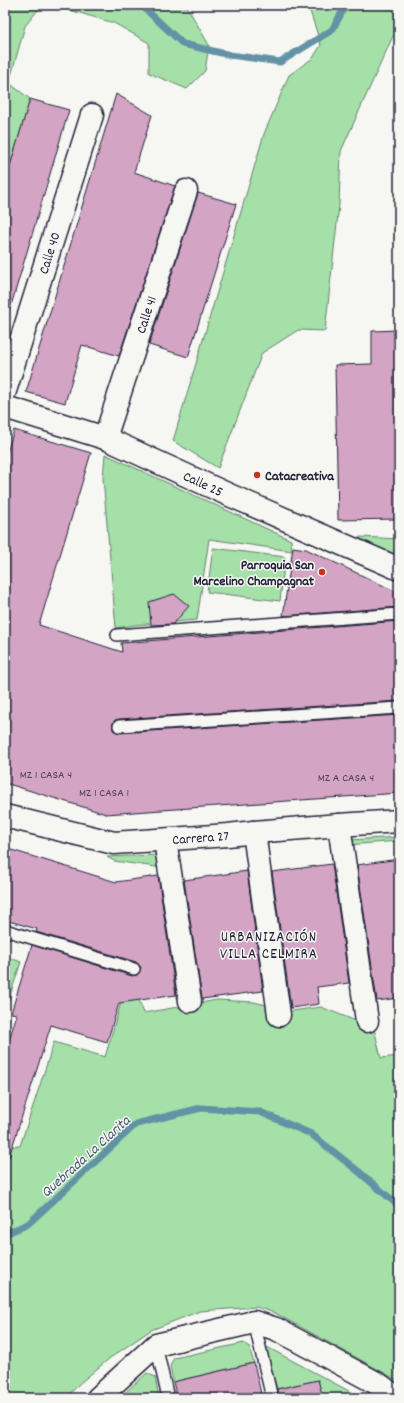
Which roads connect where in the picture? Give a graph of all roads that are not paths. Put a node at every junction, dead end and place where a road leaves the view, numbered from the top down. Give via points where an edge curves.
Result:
1 (92, 115) dead end
2 (186, 191) dead end
3 (5, 391) edge
4 (5, 407) edge
5 (105, 438) junction
6 (399, 569) edge
7 (399, 614) edge
8 (117, 635) dead end
9 (399, 708) edge
10 (119, 726) dead end
11 (5, 816) edge
12 (399, 821) edge
13 (339, 825) junction
14 (254, 832) junction
15 (165, 840) junction
16 (5, 930) edge
17 (134, 968) dead end
18 (190, 1001) dead end
19 (279, 1015) dead end
20 (367, 1021) dead end
21 (254, 1322) junction
22 (156, 1345) junction
23 (396, 1397) edge
24 (98, 1398) edge
25 (168, 1398) edge
26 (272, 1398) edge

1 - 3 street, Calle 40
2 - 5 street, Calle 41
4 - 5 street, Calle 25
5 - 6 street, Calle 25
7 - 8 lane
9 - 10 lane
11 - 15 street, Carrera 27 via 114,843
12 - 13 street, Carrera 27
13 - 14 street, Carrera 27
13 - 20 street
14 - 15 street, Carrera 27
14 - 19 street
15 - 18 street
16 - 17 lane
21 - 22 street
21 - 23 street via 276,1329 380,1385
21 - 26 lane
22 - 24 street
22 - 25 lane

